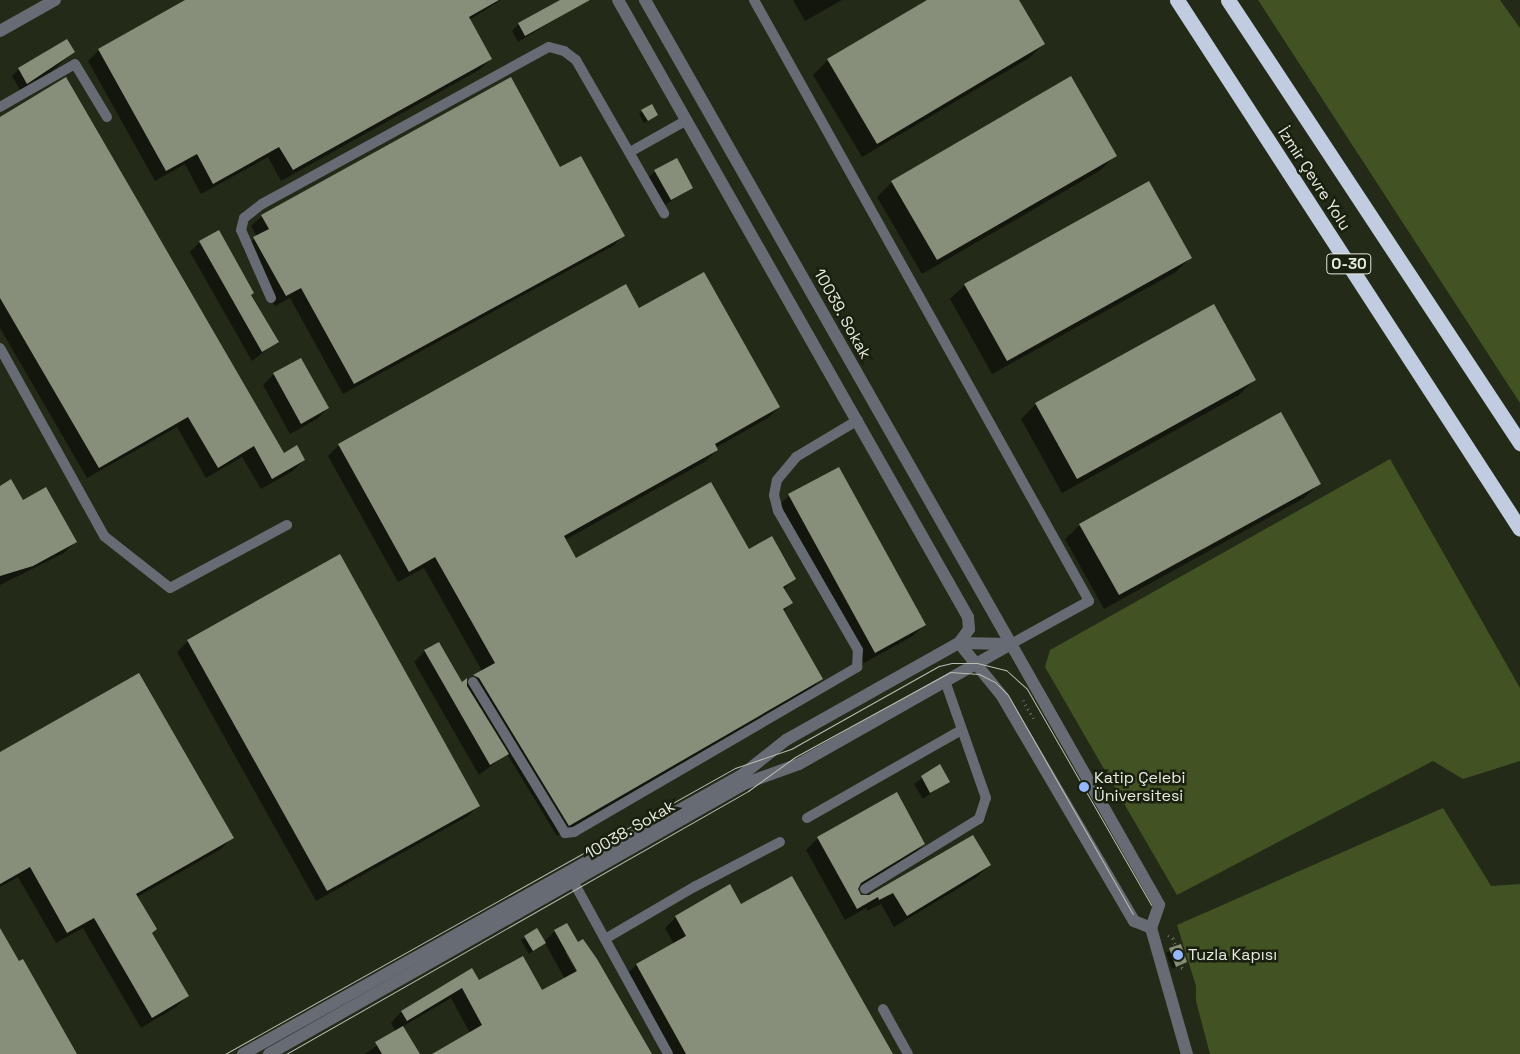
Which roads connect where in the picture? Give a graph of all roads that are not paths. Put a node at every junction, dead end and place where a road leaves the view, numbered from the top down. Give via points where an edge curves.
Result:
1 (55, 0) edge
2 (618, 0) edge
3 (645, 0) edge
4 (754, 0) edge
5 (1177, 0) edge
6 (1228, 0) edge
7 (0, 31) edge
8 (0, 107) edge
9 (106, 117) dead end
10 (687, 120) junction
11 (630, 152) junction
12 (664, 213) dead end
13 (271, 298) dead end
14 (0, 348) edge
15 (858, 420) junction
16 (1520, 443) edge
17 (287, 525) dead end
18 (1520, 529) edge
19 (959, 643) junction
20 (1011, 644) junction
21 (975, 664) junction
22 (946, 681) junction
23 (473, 682) dead end
24 (961, 730) junction
25 (807, 818) dead end
26 (780, 842) dead end
27 (573, 881) junction
28 (865, 889) dead end
29 (1152, 928) junction
30 (605, 939) junction
31 (883, 1009) dead end
32 (243, 1054) edge
33 (269, 1054) edge
34 (668, 1054) edge
35 (908, 1054) edge
36 (1187, 1054) edge

1 - 7 street
2 - 10 street
3 - 20 street, 10039. Sokak
4 - 20 lane via 1089,601
5 - 18 highway, İzmir Çevre Yolu / O-30
6 - 16 highway, İzmir Çevre Yolu / O-30
8 - 9 lane via 75,64
10 - 11 lane
10 - 15 street
11 - 12 lane
11 - 13 lane via 576,60 564,51 549,47 262,204 244,218 241,230
14 - 17 lane via 104,536 170,588
15 - 19 street via 968,617 969,629
15 - 23 lane via 796,457 777,480 774,495 778,510 858,650 857,667 574,832 565,833
19 - 20 street
19 - 21 street
19 - 32 street, 10038. Sokak via 786,740 742,775
20 - 21 street, 10038. Sokak
20 - 29 street, 10039. Sokak via 1159,905
21 - 22 street, 10038. Sokak
21 - 29 street via 1009,708 1134,921
22 - 24 lane
22 - 27 street, 10038. Sokak via 799,764 746,783
24 - 25 lane
24 - 28 lane via 986,798 979,819
26 - 30 lane
27 - 30 lane
27 - 33 street, 10038. Sokak
29 - 36 street
30 - 34 lane
31 - 35 lane

